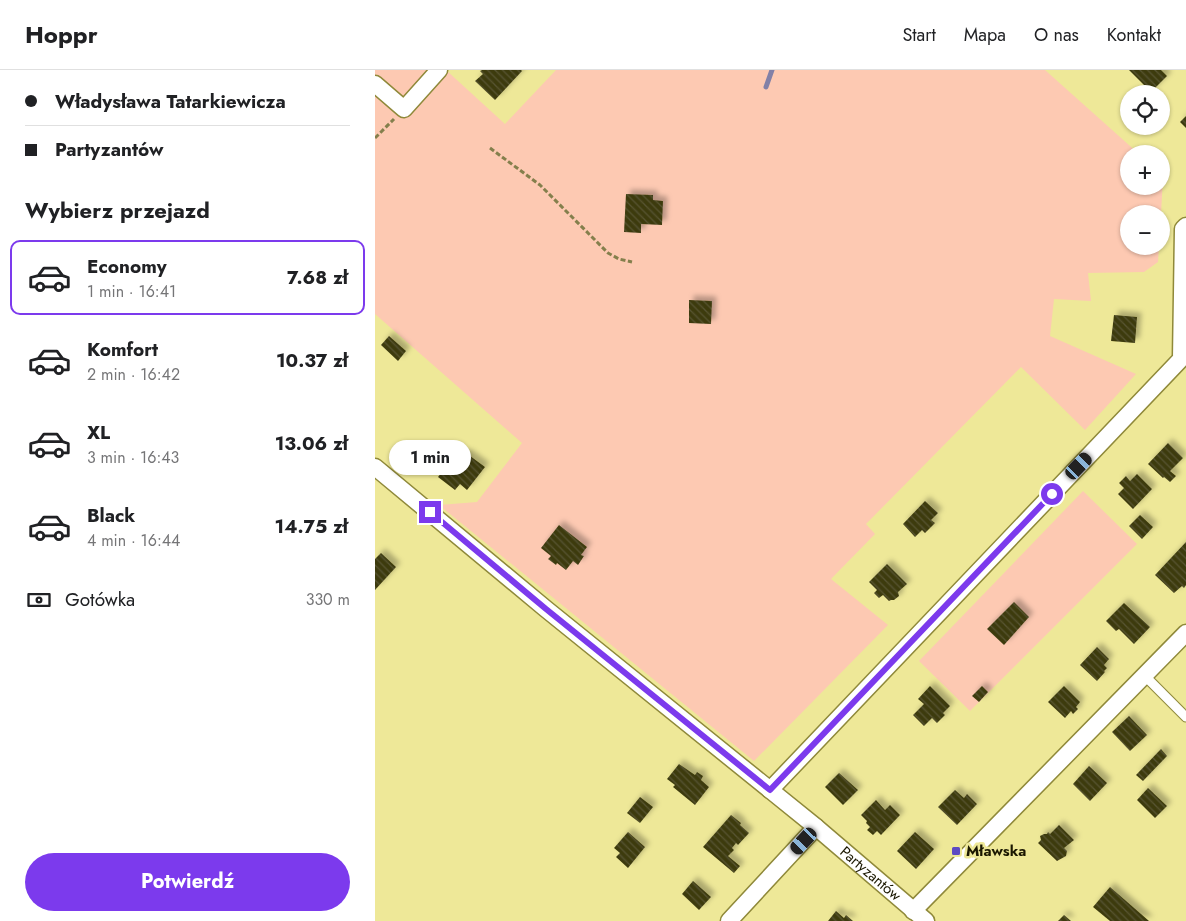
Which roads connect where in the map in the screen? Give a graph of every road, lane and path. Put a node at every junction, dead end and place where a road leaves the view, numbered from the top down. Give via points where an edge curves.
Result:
1 (439, 70) edge
2 (375, 84) edge
3 (404, 109) junction
4 (375, 138) edge
5 (490, 148) dead end
6 (1186, 226) edge
7 (632, 262) dead end
8 (1184, 287) edge
9 (375, 466) edge
10 (1186, 633) edge
11 (1144, 675) junction
12 (1186, 717) edge
13 (770, 790) junction
14 (816, 827) junction
15 (920, 916) edge
16 (729, 921) edge

1 - 3 street
2 - 3 street
3 - 4 path
5 - 7 path via 540,185 608,253
6 - 8 street via 1183,229
8 - 13 street via 1181,359
9 - 13 street, Partyzantów
10 - 11 street
11 - 12 lane
11 - 15 street
13 - 14 street, Partyzantów
14 - 15 street, Partyzantów
14 - 16 street

